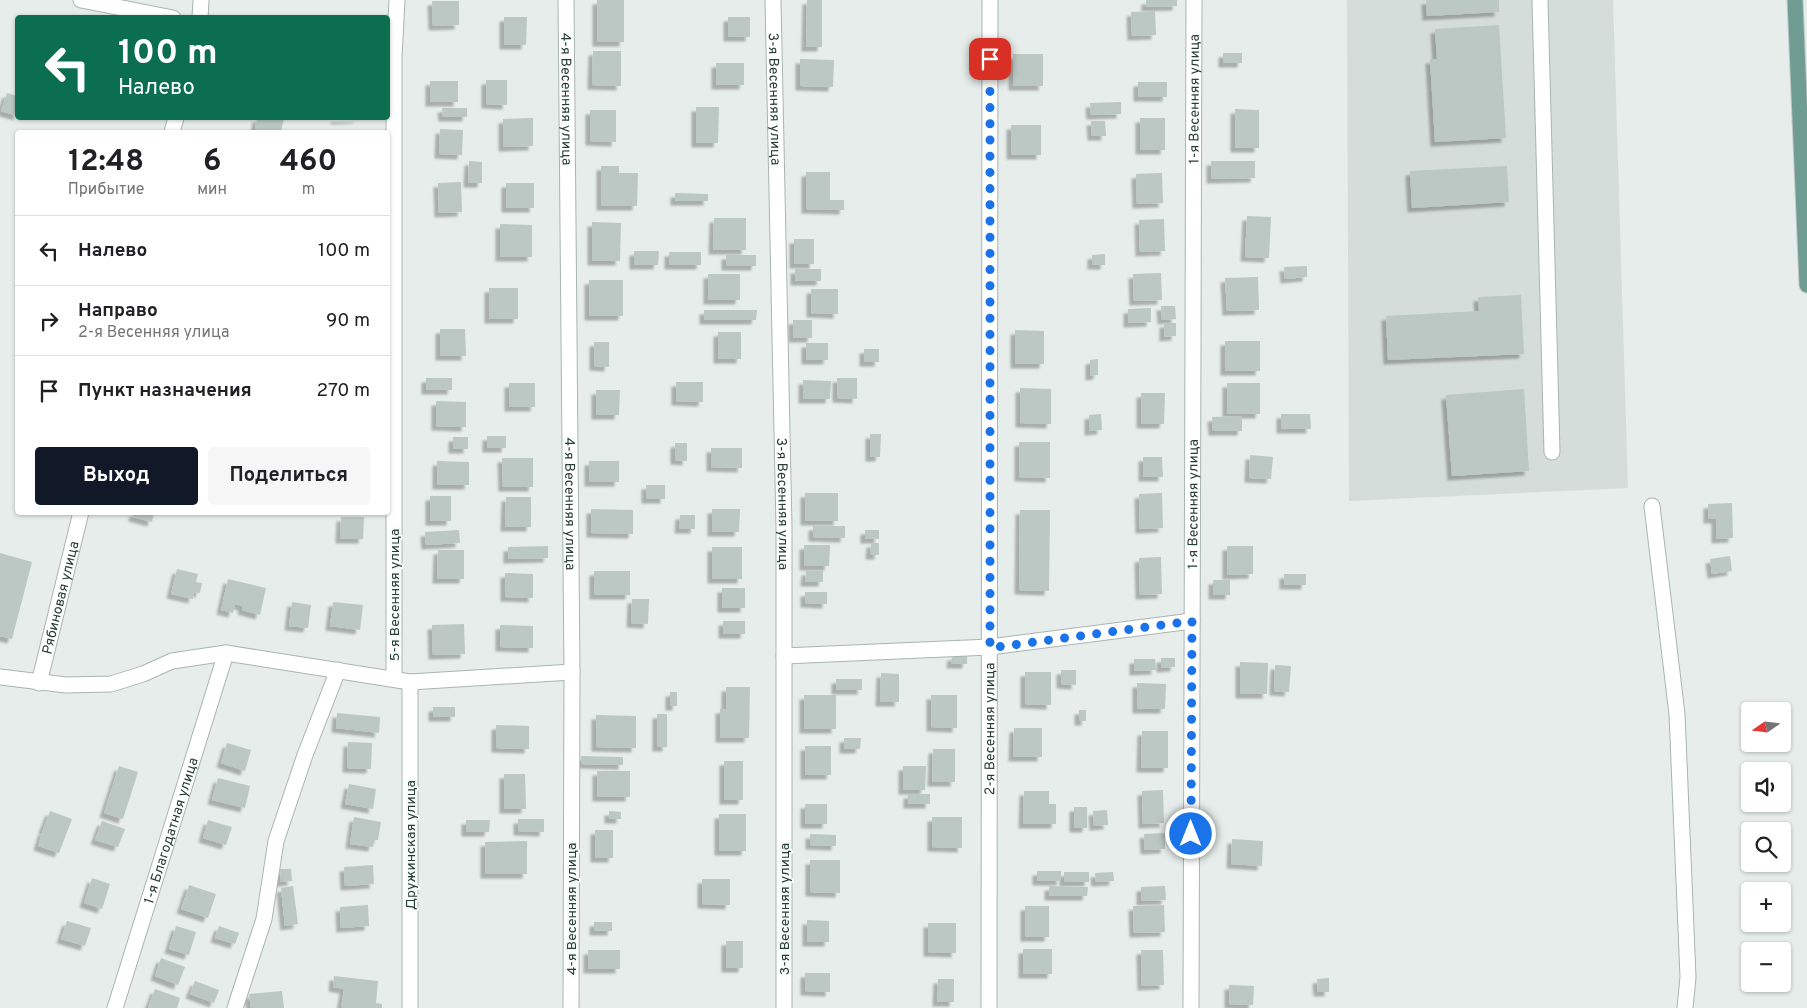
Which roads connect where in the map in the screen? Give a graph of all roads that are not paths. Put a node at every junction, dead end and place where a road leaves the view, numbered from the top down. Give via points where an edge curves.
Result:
1 (81, 0) edge
2 (201, 0) edge
3 (397, 0) edge
4 (566, 0) edge
5 (773, 0) edge
6 (990, 0) edge
7 (1194, 0) edge
8 (1540, 0) edge
9 (1796, 0) edge
10 (158, 15) edge
11 (200, 15) edge
12 (391, 57) edge
13 (1807, 285) edge
14 (1552, 452) dead end
15 (1652, 506) dead end
16 (80, 515) edge
17 (1192, 621) junction
18 (990, 648) junction
19 (226, 653) junction
20 (784, 656) junction
21 (338, 670) junction
22 (572, 672) junction
23 (0, 677) edge
24 (394, 679) junction
25 (410, 682) junction
26 (40, 683) junction
27 (114, 1008) edge
28 (234, 1008) edge
29 (410, 1008) edge
30 (571, 1008) edge
31 (784, 1008) edge
32 (989, 1008) edge
33 (1191, 1008) edge
34 (1686, 1008) edge

1 - 10 street
2 - 11 street
3 - 12 street, 5-я Весенняя улица
4 - 22 street, 4-я Весенняя улица
5 - 20 street, 3-я Весенняя улица
6 - 18 street, 2-я Весенняя улица
7 - 17 street, 1-я Весенняя улица
8 - 14 street
9 - 13 main road
12 - 24 street, 5-я Весенняя улица
15 - 34 street via 1677,714 1688,977
16 - 26 street, Рябиновая улица
17 - 18 street
17 - 33 street, 1-я Весенняя улица
18 - 20 street
18 - 32 street, 2-я Весенняя улица
19 - 21 street
19 - 26 street via 172,661 111,684
19 - 27 street, 1-я Благодатная улица
20 - 31 street, 3-я Весенняя улица
21 - 24 street
21 - 28 street via 304,755 276,841 264,918
22 - 25 street
22 - 30 street, 4-я Весенняя улица
23 - 26 street
24 - 25 street
25 - 29 street, Дружинская улица

